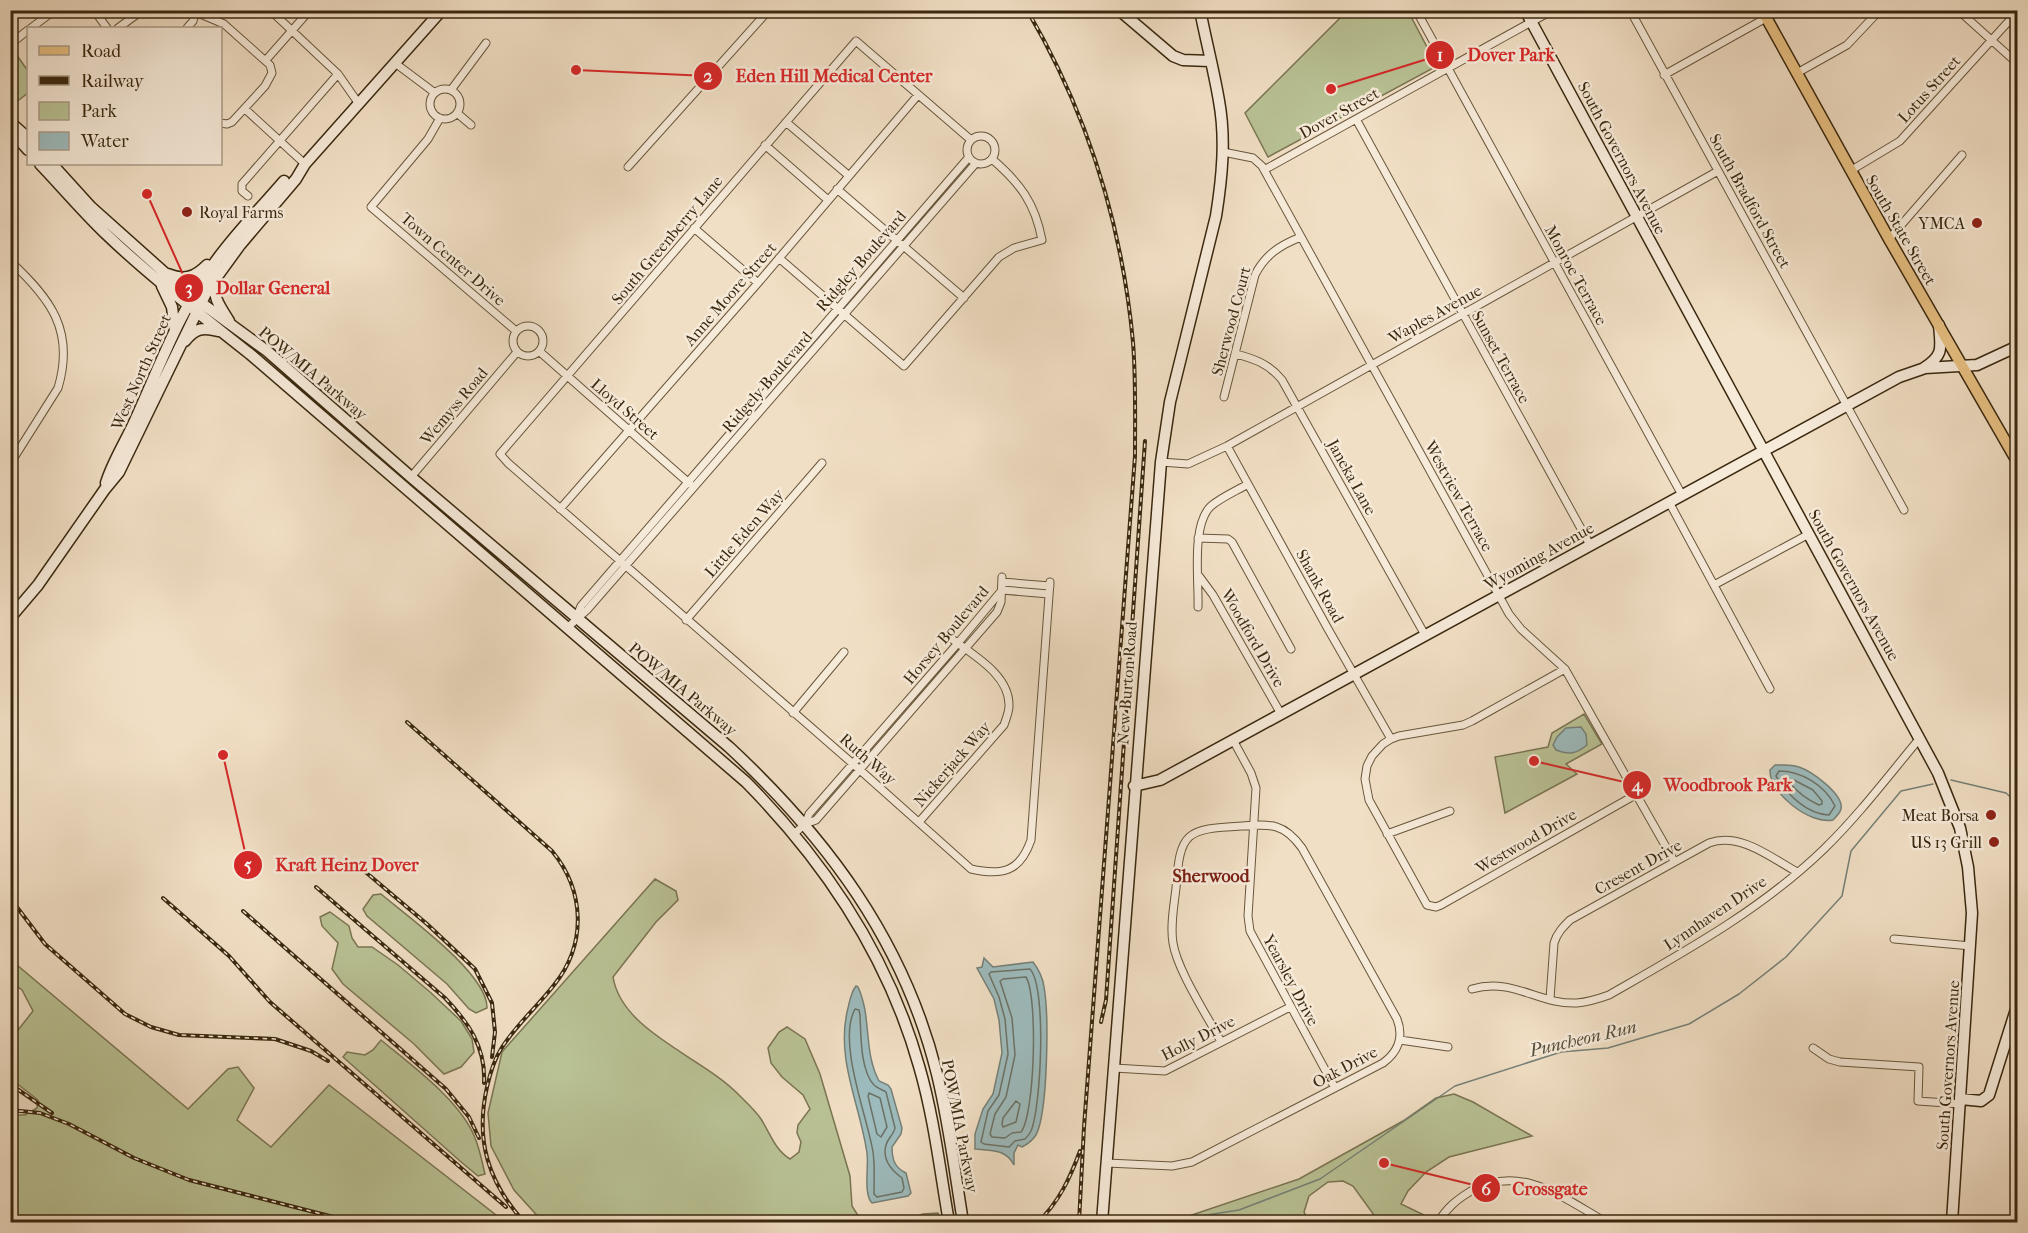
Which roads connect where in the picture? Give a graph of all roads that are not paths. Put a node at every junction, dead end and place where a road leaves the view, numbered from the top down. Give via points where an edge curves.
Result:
1 (55, 10) edge
2 (94, 10) edge
3 (143, 10) edge
4 (270, 10) edge
5 (310, 10) edge
6 (442, 10) edge
7 (769, 10) edge
8 (1119, 10) edge
9 (1200, 10) edge
10 (1416, 10) edge
11 (1525, 10) edge
12 (1553, 10) edge
13 (1630, 10) edge
14 (1880, 10) edge
15 (1958, 10) edge
16 (193, 12) edge
17 (2018, 12) edge
18 (1764, 14) edge
19 (1532, 22) junction
20 (33, 27) edge
21 (106, 27) edge
22 (119, 27) edge
23 (188, 27) edge
24 (27, 31) edge
25 (292, 31) junction
26 (1991, 40) junction
27 (12, 43) edge
28 (486, 43) dead end
29 (266, 60) junction
30 (1210, 62) junction
31 (395, 63) junction
32 (2018, 64) edge
33 (1447, 69) junction
34 (1797, 73) junction
35 (338, 74) junction
36 (1665, 75) junction
37 (451, 90) junction
38 (435, 93) junction
39 (918, 95) junction
40 (359, 104) junction
41 (244, 109) junction
42 (457, 112) junction
43 (440, 118) junction
44 (1356, 119) junction
45 (786, 122) junction
46 (222, 123) edge
47 (471, 125) dead end
48 (13, 128) edge
49 (27, 137) edge
50 (971, 140) junction
51 (280, 142) junction
52 (765, 145) junction
53 (27, 149) edge
54 (1223, 152) junction
55 (1962, 155) dead end
56 (969, 157) junction
57 (992, 159) junction
58 (976, 163) junction
59 (305, 164) junction
60 (41, 165) edge
61 (53, 165) edge
62 (628, 167) dead end
63 (1264, 170) junction
64 (1718, 171) junction
65 (1850, 171) junction
66 (848, 175) junction
67 (837, 189) junction
68 (248, 196) dead end
69 (828, 200) junction
70 (1637, 218) junction
71 (694, 228) junction
72 (1301, 237) junction
73 (1889, 239) junction
74 (895, 241) junction
75 (227, 246) junction
76 (903, 247) junction
77 (779, 258) junction
78 (10, 261) edge
79 (1554, 264) junction
80 (219, 273) junction
81 (161, 276) junction
82 (758, 283) junction
83 (964, 298) junction
84 (194, 304) junction
85 (838, 309) junction
86 (844, 314) junction
87 (1462, 315) junction
88 (1939, 325) junction
89 (228, 330) junction
90 (175, 331) junction
91 (516, 331) junction
92 (2018, 346) edge
93 (178, 351) junction
94 (539, 351) junction
95 (517, 352) junction
96 (1236, 354) junction
97 (1371, 365) junction
98 (1962, 366) junction
99 (1924, 368) junction
100 (567, 376) junction
101 (785, 376) junction
102 (773, 384) joint
103 (1224, 397) dead end
104 (1848, 405) junction
105 (1298, 407) junction
106 (628, 430) junction
107 (1227, 446) junction
108 (1762, 451) junction
109 (501, 458) joint
110 (1161, 462) junction
111 (822, 463) dead end
112 (2018, 463) edge
113 (10, 464) edge
114 (411, 477) junction
115 (395, 480) junction
116 (688, 482) junction
117 (1248, 484) junction
118 (694, 487) junction
119 (105, 489) junction
120 (1682, 495) junction
121 (1669, 502) junction
122 (560, 509) junction
123 (1904, 510) dead end
124 (1809, 534) junction
125 (1198, 538) junction
126 (1590, 545) junction
127 (622, 564) junction
128 (1199, 576) junction
129 (1002, 583) junction
130 (1714, 585) junction
131 (1498, 595) junction
132 (1198, 607) dead end
133 (10, 618) edge
134 (576, 618) junction
135 (686, 620) junction
136 (567, 628) junction
137 (1425, 635) junction
138 (955, 641) junction
139 (966, 648) junction
140 (1291, 649) dead end
141 (844, 652) dead end
142 (1565, 669) junction
143 (1354, 674) junction
144 (1770, 689) dead end
145 (793, 712) junction
146 (1281, 714) junction
147 (1920, 738) junction
148 (1391, 739) junction
149 (1233, 740) junction
150 (853, 764) junction
151 (860, 770) junction
152 (1134, 786) junction
153 (1637, 794) junction
154 (1450, 811) dead end
155 (919, 822) junction
156 (805, 824) junction
157 (1255, 825) junction
158 (794, 834) junction
159 (1388, 834) junction
160 (1674, 861) junction
161 (1797, 872) junction
162 (1894, 939) dead end
163 (1971, 946) junction
164 (1473, 989) dead end
165 (1550, 999) junction
166 (2018, 1003) edge
167 (1290, 1007) junction
168 (1400, 1040) junction
169 (1221, 1042) junction
170 (1448, 1047) dead end
171 (1813, 1048) dead end
172 (1114, 1068) junction
173 (1335, 1088) junction
174 (1961, 1101) junction
175 (1107, 1163) junction
176 (949, 1222) edge
177 (963, 1222) edge
178 (1102, 1222) edge
179 (1440, 1222) edge
180 (1606, 1222) edge
181 (1952, 1222) edge

1 - 20 street
2 - 21 street
3 - 22 street
4 - 25 street
5 - 25 street
6 - 31 main road, West North Street
7 - 62 street
8 - 30 main road via 1173,56
9 - 30 main road, New Burton Road
10 - 33 street, Monroe Terrace
11 - 19 main road, South Governors Avenue
12 - 19 street, Dover Street
13 - 36 street, South Bradford Street
14 - 34 street via 1847,45
15 - 26 street
16 - 23 street
16 - 29 street via 224,24
17 - 26 street, Lotus Street
18 - 34 main road, South State Street
18 - 36 street
19 - 33 street, Dover Street
19 - 70 main road, South Governors Avenue
24 - 27 street
25 - 29 street
25 - 35 street
26 - 32 street
26 - 65 street, Lotus Street via 1900,141
28 - 37 street
29 - 41 street via 272,73
30 - 54 main road, New Burton Road via 1220,102
31 - 38 street
31 - 40 main road, West North Street
33 - 44 street, Dover Street
33 - 79 street, Monroe Terrace
34 - 65 main road, South State Street
35 - 40 street
35 - 51 street
36 - 64 street, South Bradford Street
37 - 38 street
37 - 42 street via 460,101
38 - 43 street via 431,107
39 - 45 street, South Greenberry Lane via 856,41
39 - 50 street
39 - 66 street, Anne Moore Street
40 - 59 main road, West North Street
41 - 46 street via 232,122
41 - 51 street
42 - 43 street via 450,118
42 - 47 street
43 - 91 street, Town Center Drive via 428,139 371,207
44 - 63 street, Dover Street
44 - 87 street, Sunset Terrace
45 - 52 street, South Greenberry Lane
45 - 66 street
48 - 49 main road
48 - 53 main road
50 - 56 street
50 - 57 street via 982,135 991,139 995,147
51 - 59 street
51 - 68 street via 242,184 242,191
52 - 69 street
52 - 71 street, South Greenberry Lane
54 - 63 street via 1253,158
54 - 110 main road, New Burton Road via 1216,216 1170,402
55 - 73 street
56 - 58 street
56 - 74 street, Ridgley Boulevard
57 - 58 street
57 - 83 street via 1026,194 1042,240 999,257
58 - 76 street, Ridgely Boulevard
59 - 75 main road, West North Street via 288,177
59 - 80 main road, West North Street
60 - 81 main road via 93,221
61 - 81 main road
63 - 72 street, Westview Terrace
64 - 70 street, Waples Avenue
64 - 104 street, South Bradford Street
65 - 73 main road, South State Street
66 - 67 street, Anne Moore Street
67 - 69 street, Anne Moore Street
67 - 74 street
69 - 77 street, Anne Moore Street
70 - 79 street, Waples Avenue
70 - 108 main road, South Governors Avenue
71 - 82 street
71 - 100 street, South Greenberry Lane
72 - 96 street, Sherwood Court via 1270,253 1254,275
72 - 97 street, Westview Terrace
73 - 88 main road, South State Street
74 - 76 street
74 - 85 street, Ridgley Boulevard
75 - 81 main road via 194,276
75 - 84 main road, West North Street via 211,267
76 - 83 street
76 - 86 street, Ridgely Boulevard
77 - 82 street, Anne Moore Street
77 - 85 street
78 - 113 street via 52,308 64,347 58,388
79 - 87 street, Waples Avenue
79 - 120 street, Monroe Terrace
80 - 84 main road, West North Street
80 - 89 main road via 215,297
81 - 84 main road, POW/MIA Parkway
81 - 90 main road
82 - 106 street, Anne Moore Street
83 - 86 street via 904,366
84 - 89 main road, POW/MIA Parkway
84 - 90 main road, West North Street
84 - 93 main road, West North Street
85 - 86 street
85 - 101 street, Ridgley Boulevard
86 - 101 street, Ridgely Boulevard
87 - 97 street, Waples Avenue
87 - 126 street, Sunset Terrace
88 - 98 main road, South State Street
88 - 99 main road via 1940,353
89 - 93 main road via 198,329
89 - 114 main road, POW/MIA Parkway via 267,351
89 - 115 main road, POW/MIA Parkway
90 - 119 main road, West North Street
91 - 94 street via 529,326 538,330 543,343
91 - 95 street via 512,340
92 - 98 main road, Wyoming Avenue via 1985,363
93 - 119 main road, West North Street via 119,472
94 - 95 street via 531,356
94 - 100 street, Lloyd Street
95 - 114 street, Wemyss Road
96 - 103 street, Sherwood Court
96 - 105 street, Janeka Lane via 1259,360 1275,372
97 - 105 street, Waples Avenue
97 - 131 street, Westview Terrace
98 - 99 main road, Wyoming Avenue
98 - 112 main road, South State Street
99 - 104 main road, Wyoming Avenue
100 - 106 street, Lloyd Street
100 - 109 street, South Greenberry Lane via 500,454
101 - 102 street, Ridgley Boulevard
101 - 118 street, Ridgely Boulevard
102 - 116 street, Ridgely Boulevard
104 - 108 main road, Wyoming Avenue
104 - 123 street, South Bradford Street
105 - 107 street, Waples Avenue
105 - 137 street, Janeka Lane
106 - 116 street, Lloyd Street
106 - 122 street, Anne Moore Street
107 - 110 street, Waples Avenue via 1188,464
107 - 117 street, Shank Road
108 - 120 main road, Wyoming Avenue
108 - 124 main road, South Governors Avenue
109 - 122 street, Ruth Way
110 - 152 main road, New Burton Road
111 - 135 street, Little Eden Way
114 - 115 main road
114 - 134 main road, POW/MIA Parkway
115 - 136 main road, POW/MIA Parkway
116 - 118 street, Lloyd Street
116 - 127 street, Ridgely Boulevard
117 - 125 street via 1210,507 1203,516
117 - 143 street, Shank Road
118 - 127 street, Ridgely Boulevard
119 - 133 main road, West North Street
120 - 121 main road, Wyoming Avenue
121 - 126 main road, Wyoming Avenue
121 - 130 street
122 - 127 street, Ruth Way
124 - 130 street
124 - 147 main road, South Governors Avenue
125 - 128 street
125 - 140 street, Woodford Drive via 1232,542
126 - 131 main road, Wyoming Avenue
127 - 134 street, Ridgely Boulevard via 587,610
127 - 135 street, Ruth Way
128 - 132 street
128 - 146 street, Woodford Drive
129 - 138 street, Horsey Boulevard
129 - 139 street, Horsey Boulevard via 997,612
129 - 155 street, Ruth Way via 1050,587 1031,840 1021,861 1010,870 986,873 971,869
130 - 144 street
131 - 137 main road, Wyoming Avenue
131 - 142 street, Westview Terrace via 1521,628
134 - 136 street, Ridgely Boulevard
134 - 156 main road, POW/MIA Parkway via 729,747
135 - 145 street, Ruth Way
136 - 158 main road, POW/MIA Parkway via 746,782
137 - 143 main road, Wyoming Avenue
138 - 139 street
138 - 150 street, Horsey Boulevard
139 - 151 street, Horsey Boulevard
139 - 155 street, Nickerjack Way via 1006,689 1009,706 1004,725
141 - 145 street
142 - 148 street via 1463,725
142 - 153 street, Westview Terrace
143 - 146 main road, Wyoming Avenue
143 - 148 street, Shank Road
145 - 150 street, Ruth Way
146 - 149 main road, Wyoming Avenue
147 - 161 street, Lynnhaven Drive via 1834,838
147 - 163 main road, South Governors Avenue via 1960,828 1968,867
148 - 159 street via 1372,756 1365,779 1369,800
149 - 152 main road, Wyoming Avenue via 1160,780
149 - 157 street, Yearsley Drive via 1255,780
150 - 151 street, Ruth Way
150 - 156 street, Horsey Boulevard via 809,814
151 - 155 street, Ruth Way
151 - 156 street, Horsey Boulevard via 816,820
152 - 172 main road, New Burton Road
153 - 159 street, Westwood Drive via 1436,907 1427,904
153 - 160 street, Westview Terrace
154 - 159 street
156 - 158 street, Horsey Boulevard
156 - 177 main road, POW/MIA Parkway via 858,896 910,993 948,1122
157 - 167 street, Yearsley Drive via 1248,923
157 - 168 street via 1281,827 1302,848 1398,1018
157 - 169 street via 1198,831 1185,842 1178,858 1173,943
158 - 176 main road, POW/MIA Parkway via 847,904 891,984 920,1067
160 - 161 street, Cresent Drive via 1709,843 1735,840
160 - 165 street, Cresent Drive via 1563,927 1554,943
161 - 165 street, Lynnhaven Drive via 1712,935 1609,995 1576,1003
162 - 163 street
163 - 174 main road, South Governors Avenue
164 - 165 street, Lynnhaven Drive via 1501,985
166 - 174 main road via 1987,1097
167 - 169 street, Holly Drive
167 - 173 street, Yearsley Drive
168 - 170 street
168 - 173 street, Oak Drive via 1383,1063
169 - 172 street, Holly Drive via 1165,1071
171 - 174 street via 1840,1062 1919,1067 1918,1101
172 - 175 main road, New Burton Road
173 - 175 street, Oak Drive via 1188,1164
174 - 181 main road, South Governors Avenue
175 - 178 main road, New Burton Road
179 - 180 street via 1457,1199 1481,1186 1507,1180 1528,1182 1552,1191

